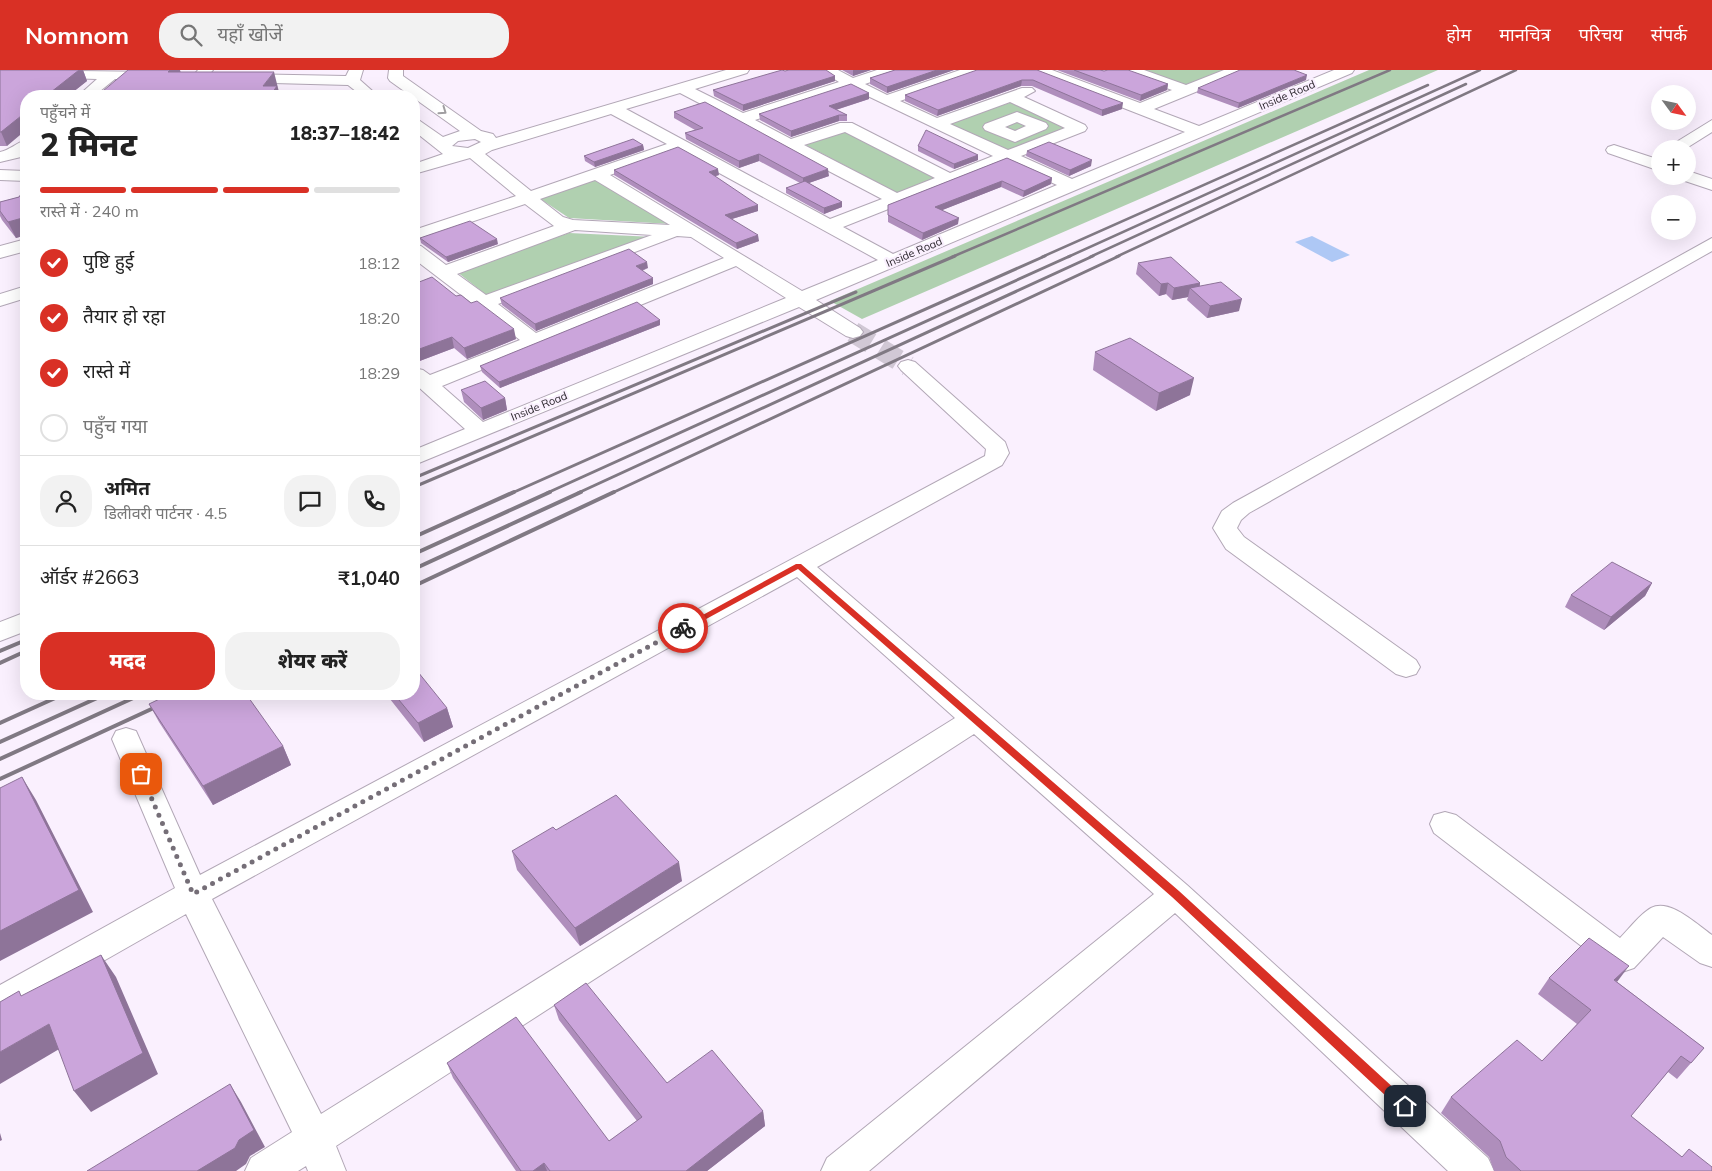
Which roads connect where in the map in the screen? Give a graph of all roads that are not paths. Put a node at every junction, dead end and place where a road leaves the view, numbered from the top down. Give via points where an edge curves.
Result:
1 (396, 70) edge
2 (706, 70) edge
3 (742, 70) edge
4 (827, 70) edge
5 (892, 70) edge
6 (938, 70) edge
7 (974, 70) edge
8 (1040, 70) edge
9 (1130, 70) edge
10 (1236, 70) edge
11 (1347, 70) edge
12 (0, 72) edge
13 (354, 75) edge
14 (954, 77) junction
15 (106, 78) junction
16 (1062, 79) junction
17 (201, 80) edge
18 (0, 82) edge
19 (849, 83) junction
20 (300, 84) junction
21 (682, 88) junction
22 (92, 90) edge
23 (128, 90) edge
24 (313, 90) edge
25 (366, 90) edge
26 (410, 90) edge
27 (1185, 90) junction
28 (1011, 97) junction
29 (420, 98) edge
30 (886, 101) junction
31 (614, 109) junction
32 (1139, 109) junction
33 (741, 118) junction
34 (936, 124) junction
35 (1712, 125) edge
36 (420, 129) edge
37 (1200, 132) junction
38 (1688, 140) edge
39 (476, 144) junction
40 (791, 144) junction
41 (443, 146) junction
42 (681, 146) junction
43 (20, 150) edge
44 (1614, 150) dead end
45 (420, 156) edge
46 (0, 157) edge
47 (1008, 157) junction
48 (1651, 163) edge
49 (1696, 164) edge
50 (420, 167) edge
51 (1712, 169) edge
52 (0, 175) edge
53 (599, 175) junction
54 (20, 176) edge
55 (949, 179) junction
56 (1696, 179) edge
57 (1712, 184) edge
58 (1073, 186) junction
59 (528, 198) junction
60 (897, 200) junction
61 (573, 225) junction
62 (829, 226) junction
63 (687, 232) junction
64 (420, 234) edge
65 (1712, 242) edge
66 (20, 247) edge
67 (0, 252) edge
68 (420, 254) edge
69 (738, 259) junction
70 (893, 261) junction
71 (444, 272) junction
72 (20, 282) edge
73 (0, 288) edge
74 (20, 294) edge
75 (802, 299) junction
76 (0, 300) edge
77 (484, 303) junction
78 (853, 332) tunnel mouth
79 (533, 340) junction
80 (908, 366) tunnel mouth
81 (421, 378) edge
82 (473, 432) junction
83 (420, 455) edge
84 (799, 566) junction
85 (20, 624) edge
86 (0, 632) edge
87 (1406, 667) dead end
88 (975, 719) junction
89 (126, 739) dead end
90 (1446, 824) dead end
91 (193, 894) junction
92 (1176, 894) junction
93 (1712, 953) edge
94 (0, 1002) edge
95 (314, 1138) junction
96 (1463, 1167) edge
97 (264, 1171) edge
98 (327, 1171) edge
99 (840, 1171) edge

1 -> 26 street via 395,78
2 - 39 street
3 - 21 street
4 - 19 street
5 - 19 street
6 - 14 street
7 - 14 street
8 - 16 street
9 - 27 street
10 - 27 street
11 - 37 street, Inside Road
12 - 15 street
13 - 20 street
13 - 25 street
14 - 30 street
15 - 17 street
15 - 18 street
15 - 22 street
16 - 28 street
16 - 32 street
17 - 20 street
17 - 23 street via 138,84
19 - 30 street
19 - 33 street
20 - 24 street
21 - 31 street
21 - 33 street
27 - 32 street
28 - 34 street
28 - 47 street via 1079,128
29 -> 39 street
30 - 34 street
31 - 39 street
31 - 42 street
32 - 37 street
33 - 40 street
34 - 47 street
35 - 38 street
36 - 41 street
37 - 58 street, Inside Road
39 - 41 street
39 - 41 street via 453,137
39 - 50 street
39 - 59 street
40 - 55 street via 846,126
40 - 60 street
41 - 45 street
42 - 53 street
42 - 62 street
43 - 46 street
44 - 48 street
47 - 55 street
47 - 58 street
49 - 51 street
52 - 54 street
53 - 59 street
53 - 63 street
55 - 60 street
56 - 57 street
58 - 70 street, Inside Road
59 - 61 street via 557,221
59 - 64 street
60 - 62 street
61 - 63 street
61 - 71 street
62 - 70 street
63 - 69 street
63 - 77 street
65 - 87 street via 1231,516 1225,528 1235,543
66 - 67 street
68 - 71 street
69 - 75 street
69 - 79 street
70 - 75 street, Inside Road
71 - 77 street
72 - 73 street
74 - 76 street
75 - 78 street
75 - 82 street, Inside Road
77 - 79 street
79 - 81 street
80 - 84 street via 997,447 998,454 994,460
81 - 82 street
82 - 83 street, Inside Road
84 - 88 street
84 - 91 street
85 - 86 street
88 - 92 street
88 - 95 street
89 - 91 street
90 - 93 street via 1622,958 1661,918
91 - 94 street
91 - 95 street
92 - 96 street
92 - 99 street
95 - 97 street
95 - 98 street

